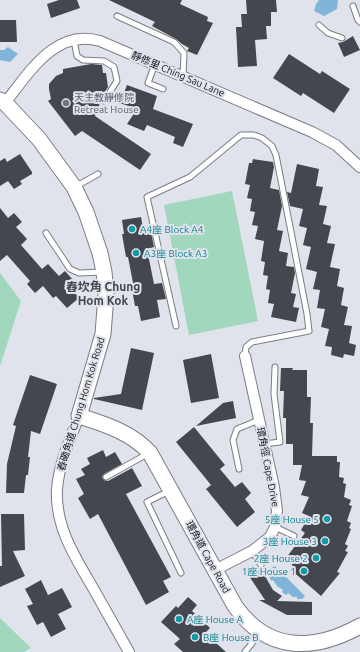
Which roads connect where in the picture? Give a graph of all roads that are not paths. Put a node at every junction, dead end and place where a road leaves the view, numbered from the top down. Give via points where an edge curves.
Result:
1 (353, 6) dead end
2 (117, 16) dead end
3 (360, 22) edge
4 (319, 25) dead end
5 (342, 38) dead end
6 (74, 40) junction
7 (155, 64) junction
8 (183, 76) junction
9 (163, 89) dead end
10 (104, 101) dead end
11 (3, 102) edge
12 (360, 167) edge
13 (98, 174) dead end
14 (74, 187) junction
15 (46, 233) dead end
16 (104, 272) junction
17 (176, 326) dead end
18 (245, 356) joint
19 (274, 367) dead end
20 (79, 416) junction
21 (259, 420) junction
22 (264, 444) junction
23 (150, 453) junction
24 (239, 469) dead end
25 (106, 477) dead end
26 (171, 490) junction
27 (275, 527) junction
28 (294, 536) dead end
29 (252, 551) junction
30 (261, 565) dead end
31 (215, 570) junction
32 (180, 573) dead end
33 (360, 626) edge
34 (258, 632) junction
35 (292, 648) edge
36 (129, 652) edge
37 (245, 652) edge

1 - 3 lane
2 - 8 lane via 174,42 184,53
4 - 5 lane via 328,33
6 - 7 street, 靜修里 Ching Sau Lane via 92,38
6 - 10 lane via 77,56 83,60 104,61 114,66 117,81
6 - 11 street, 靜修里 Ching Sau Lane via 54,49 38,62
7 - 8 street, 靜修里 Ching Sau Lane
7 - 9 lane via 148,83
8 - 12 street, 靜修里 Ching Sau Lane via 324,138 346,153
11 - 14 street, 舂磡角道 Chung Hom Kok Road via 39,139
13 - 14 lane
14 - 16 street, 舂磡角道 Chung Hom Kok Road via 86,212
15 - 16 lane via 70,269 79,273
16 - 20 street, 舂磡角道 Chung Hom Kok Road via 106,295 103,334
17 - 18 lane via 147,197 190,177 241,135 262,138 272,146 276,155 309,331 252,342 246,347
18 - 21 street, 環角徑 Cape Drive
19 - 22 lane via 274,394 280,442
20 - 23 street, 環角道 Cape Road via 125,434
20 - 36 street, 舂磡角道 Chung Hom Kok Road via 59,478 57,500 60,522 74,556
21 - 22 street, 環角徑 Cape Drive
21 - 24 lane via 237,429 233,440
22 - 27 street, 環角徑 Cape Drive via 277,511
23 - 25 lane
23 - 26 street, 環角道 Cape Road
26 - 31 street, 環角道 Cape Road
26 - 32 lane via 147,502
27 - 28 lane
27 - 29 street via 270,537
29 - 30 lane
29 - 31 street
31 - 34 street, 環角道 Cape Road via 244,619
33 - 35 street, 環角道 Cape Road via 320,644
34 - 35 street, 環角道 Cape Road
34 - 37 lane

